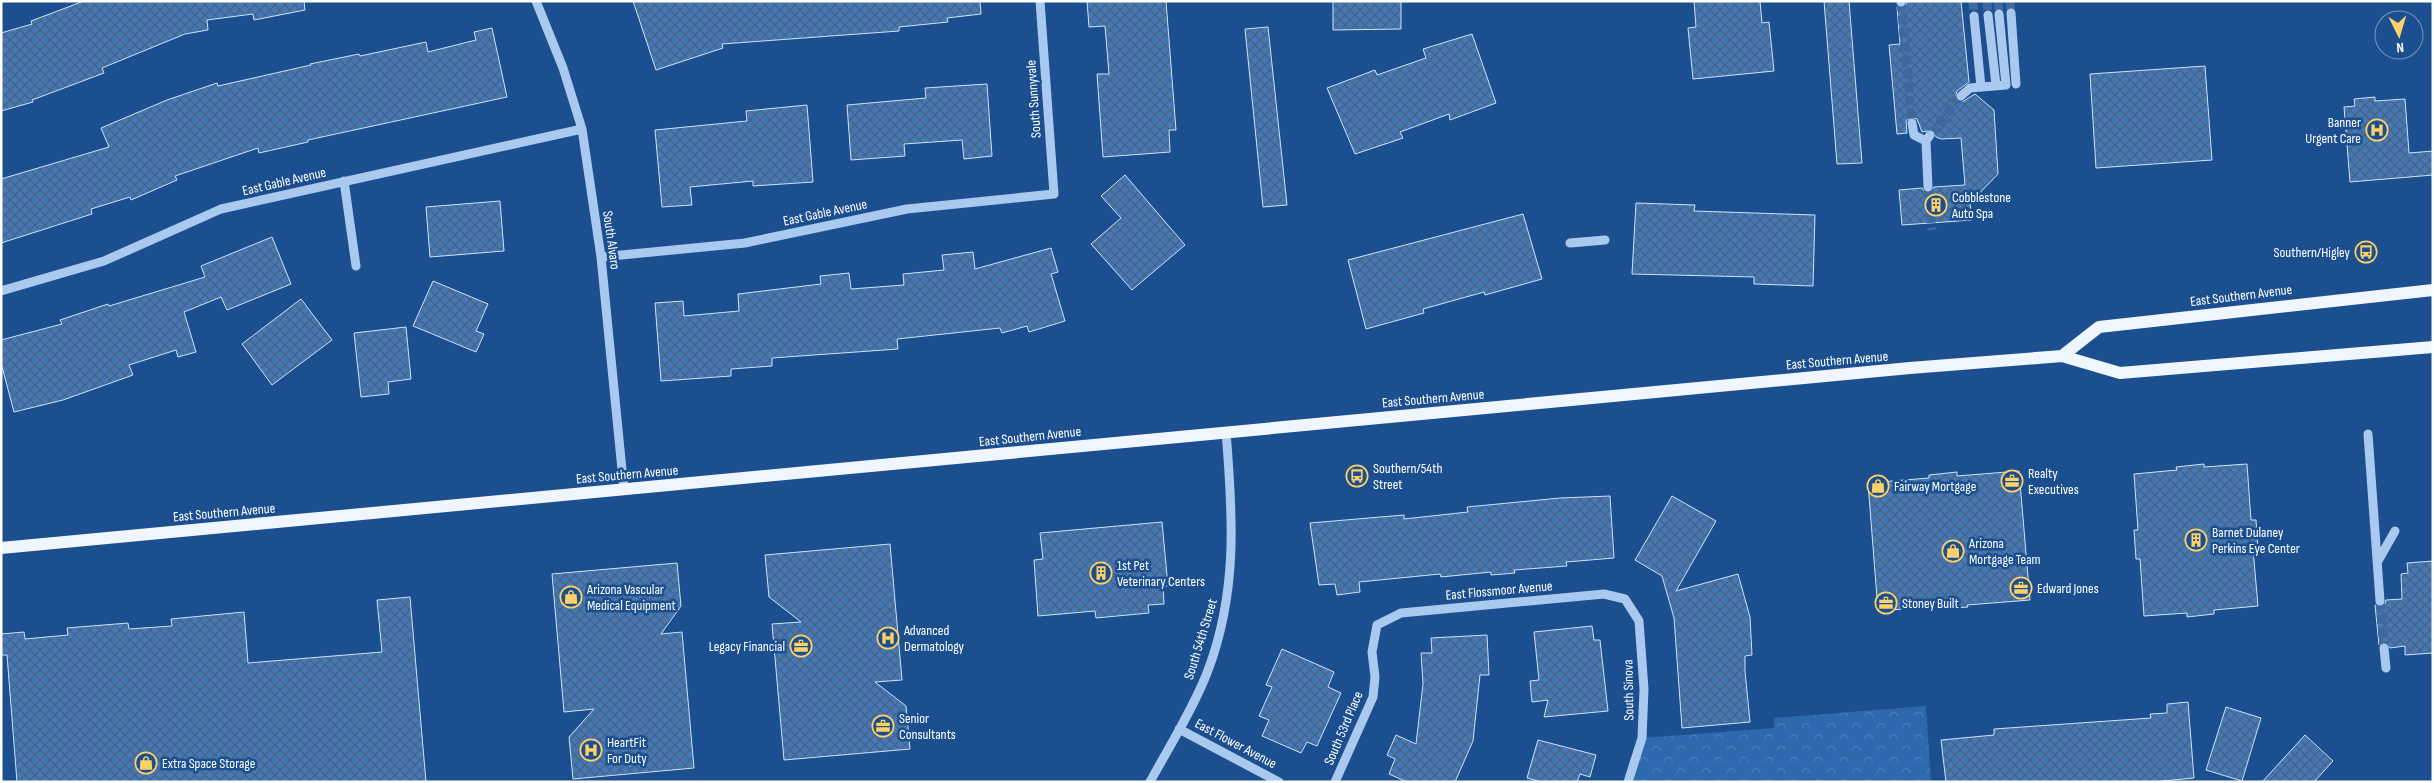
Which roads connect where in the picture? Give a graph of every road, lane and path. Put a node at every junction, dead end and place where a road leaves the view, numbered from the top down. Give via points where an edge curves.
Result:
1 (536, 1) edge
2 (1040, 1) edge
3 (2011, 13) tunnel mouth
4 (1999, 14) tunnel mouth
5 (1988, 15) tunnel mouth
6 (1974, 16) tunnel mouth
7 (2016, 84) dead end
8 (1996, 86) junction
9 (1981, 87) junction
10 (1961, 96) tunnel mouth
11 (1912, 123) tunnel mouth
12 (582, 130) junction
13 (344, 180) junction
14 (1928, 187) tunnel mouth
15 (1054, 194) joint
16 (1605, 240) dead end
17 (1570, 243) dead end
18 (602, 257) junction
19 (356, 266) dead end
20 (2433, 290) edge
21 (1, 291) edge
22 (2433, 347) edge
23 (2062, 356) junction
24 (1226, 432) junction
25 (2368, 434) dead end
26 (624, 490) junction
27 (2395, 531) dead end
28 (1, 548) edge
29 (2378, 561) junction
30 (1626, 599) joint
31 (2380, 600) tunnel mouth
32 (1377, 625) joint
33 (2384, 648) tunnel mouth
34 (2386, 668) dead end
35 (1179, 729) junction
36 (1150, 782) edge
37 (1280, 782) edge
38 (1335, 782) edge
39 (1628, 782) edge

1 - 12 street, South Alvaro via 563,68
2 - 15 street, South Sunnyvale
3 - 7 street
4 - 8 street via 2006,84
5 - 8 street
6 - 9 street
8 - 9 street
9 - 10 street via 1970,88
11 - 14 street via 1914,135 1928,138
12 - 13 street, East Gable Avenue
12 - 18 street, South Alvaro
13 - 19 street
13 - 21 street, East Gable Avenue via 221,209 104,260
15 - 18 street, East Gable Avenue via 907,209 745,243
16 - 17 street
18 - 26 street, South Alvaro
20 - 23 main road, East Southern Avenue via 2099,327
22 - 23 main road, East Southern Avenue via 2120,372
23 - 24 main road, East Southern Avenue
24 - 26 main road, East Southern Avenue
24 - 35 street, South 54th Street via 1233,506 1226,612 1206,674
25 - 29 street
26 - 28 main road, East Southern Avenue
27 - 29 street
29 - 31 street
30 - 32 street, East Flossmoor Avenue via 1604,594 1401,614
30 - 39 street, South Sinova via 1639,621 1644,689 1642,738
32 - 38 street, South 53rd Place via 1372,652 1373,698
33 - 34 street
35 - 36 street, South 54th Street
35 - 37 street, East Flower Avenue

